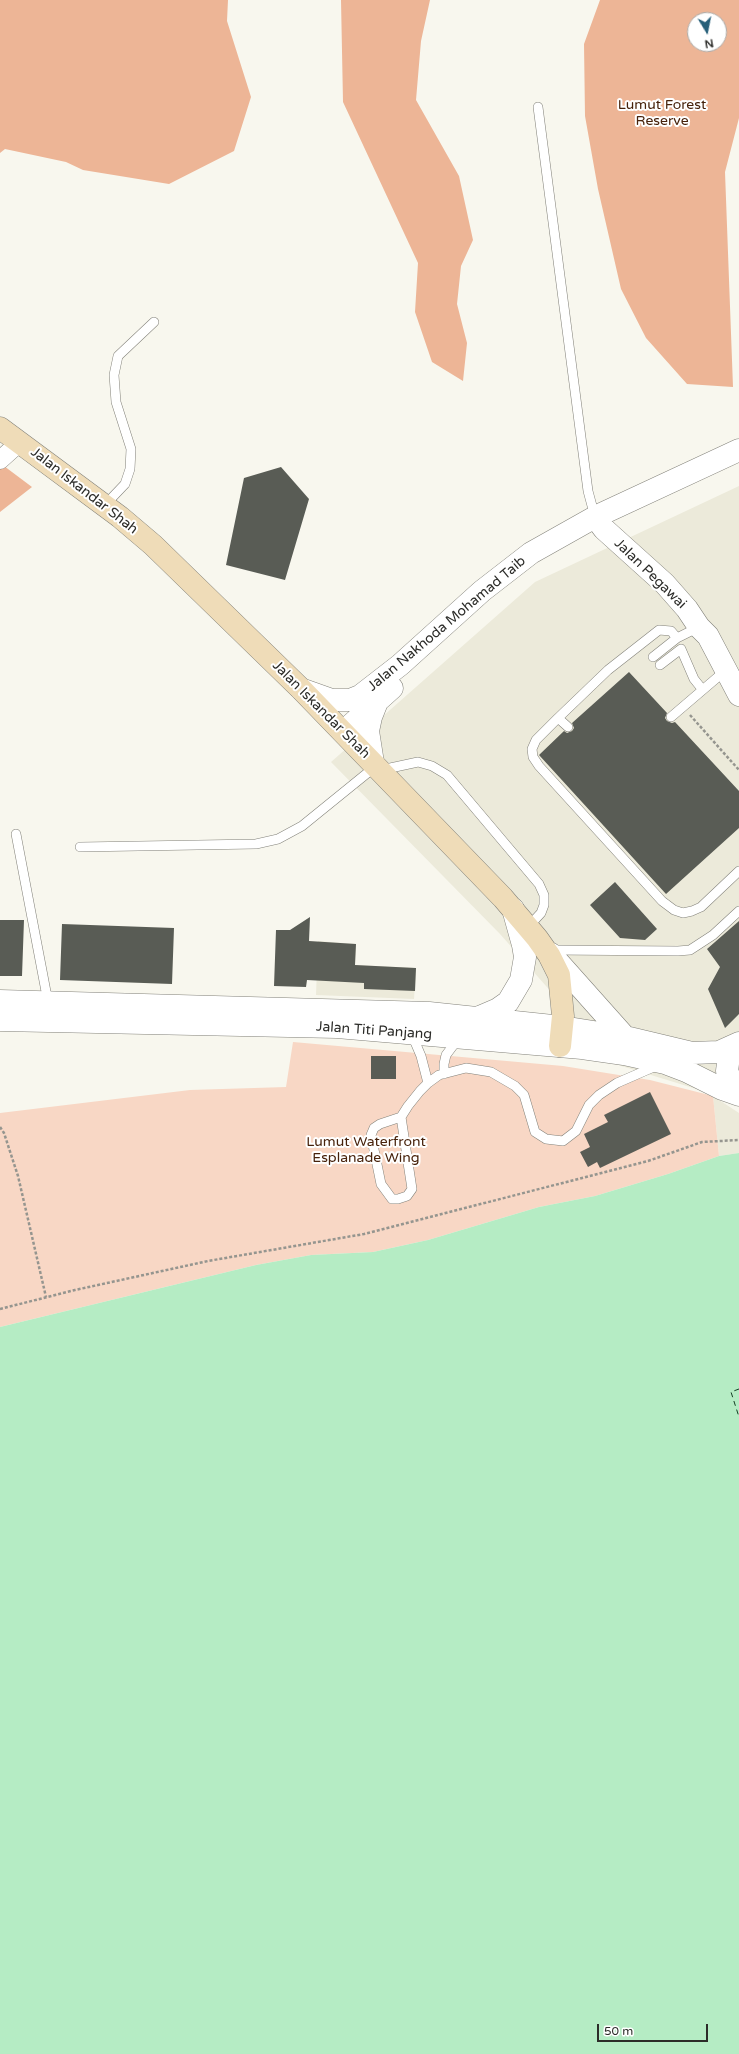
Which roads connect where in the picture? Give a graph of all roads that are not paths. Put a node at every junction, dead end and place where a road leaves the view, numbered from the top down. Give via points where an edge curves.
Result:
1 (538, 107) dead end
2 (154, 322) dead end
3 (0, 428) edge
4 (20, 442) junction
5 (739, 450) edge
6 (0, 460) edge
7 (739, 465) edge
8 (105, 505) junction
9 (600, 523) junction
10 (699, 627) junction
11 (677, 638) junction
12 (653, 657) dead end
13 (660, 665) dead end
14 (726, 670) junction
15 (301, 689) junction
16 (702, 689) junction
17 (739, 694) edge
18 (378, 701) junction
19 (671, 717) dead end
20 (558, 718) junction
21 (568, 727) dead end
22 (343, 732) junction
23 (376, 766) junction
24 (16, 834) dead end
25 (80, 847) dead end
26 (739, 871) edge
27 (513, 909) junction
28 (739, 911) edge
29 (537, 938) junction
30 (0, 1000) edge
31 (48, 1011) junction
32 (477, 1018) junction
33 (0, 1020) edge
34 (411, 1033) junction
35 (459, 1037) junction
36 (561, 1037) junction
37 (625, 1037) junction
38 (736, 1044) edge
39 (668, 1056) junction
40 (444, 1074) junction
41 (428, 1083) junction
42 (738, 1095) edge
43 (401, 1117) junction

1 - 9 lane via 588,491
2 - 8 lane via 118,356 114,375 116,402 131,449 130,469 126,484
3 - 4 main road, Jalan Iskandar Shah
4 - 6 street
4 - 8 main road, Jalan Iskandar Shah
5 - 9 street, Jalan Nakhoda Mohamad Taib
7 - 9 street, Jalan Nakhoda Mohamad Taib
8 - 15 main road, Jalan Iskandar Shah via 190,580
9 - 10 street, Jalan Pegawai via 665,584
9 - 15 street, Jalan Nakhoda Mohamad Taib via 531,553 482,591 400,665 360,696 350,700 332,700
9 - 18 street, Jalan Nakhoda Mohamad Taib via 520,577 491,600
10 - 11 lane
10 - 14 street, Jalan Pegawai via 708,636
11 - 12 lane
11 - 20 lane via 671,631 659,630 608,670
13 - 16 lane via 682,649 694,679
14 - 16 lane
14 - 17 street, Jalan Pegawai
15 - 22 main road, Jalan Iskandar Shah
16 - 19 lane
18 - 22 street, Jalan Nakhoda Mohamad Taib
18 - 23 street via 370,717 368,731
20 - 21 lane
20 - 26 lane via 536,740 532,750 533,757 662,901 683,913 692,911 701,907
22 - 23 main road, Jalan Iskandar Shah
23 - 25 lane via 302,826 278,840 256,844
23 - 27 main road, Jalan Iskandar Shah
23 - 29 lane via 418,762 432,766 447,775 539,884 544,895 544,905
24 - 31 lane
27 - 29 main road, Jalan Iskandar Shah
27 - 32 street via 524,945 521,980 508,1002
28 - 29 lane via 713,935 690,950
29 - 36 main road, Jalan Iskandar Shah via 559,975 562,996
29 - 37 street
30 - 31 street, Jalan Titi Panjang
31 - 32 street, Jalan Titi Panjang via 339,1010
31 - 33 street, Jalan Titi Panjang
31 - 34 street, Jalan Titi Panjang
32 - 36 street, Jalan Titi Panjang
34 - 35 street, Jalan Titi Panjang
34 - 41 lane via 421,1056
35 - 36 street, Jalan Titi Panjang
35 - 40 lane via 446,1055
36 - 37 street, Jalan Titi Panjang
36 - 39 street, Jalan Titi Panjang via 624,1054
37 - 39 street, Jalan Titi Panjang
38 - 39 street via 718,1052
38 - 42 street via 729,1056 728,1071
39 - 40 lane via 599,1095 589,1105 576,1131 563,1141 546,1139 535,1132 524,1096 507,1081 491,1072 466,1068
39 - 42 street, Jalan Titi Panjang
40 - 41 lane
41 - 43 lane
43 - 43 lane via 412,1189 407,1196 398,1199 392,1198 381,1184 371,1135 374,1128 380,1124

